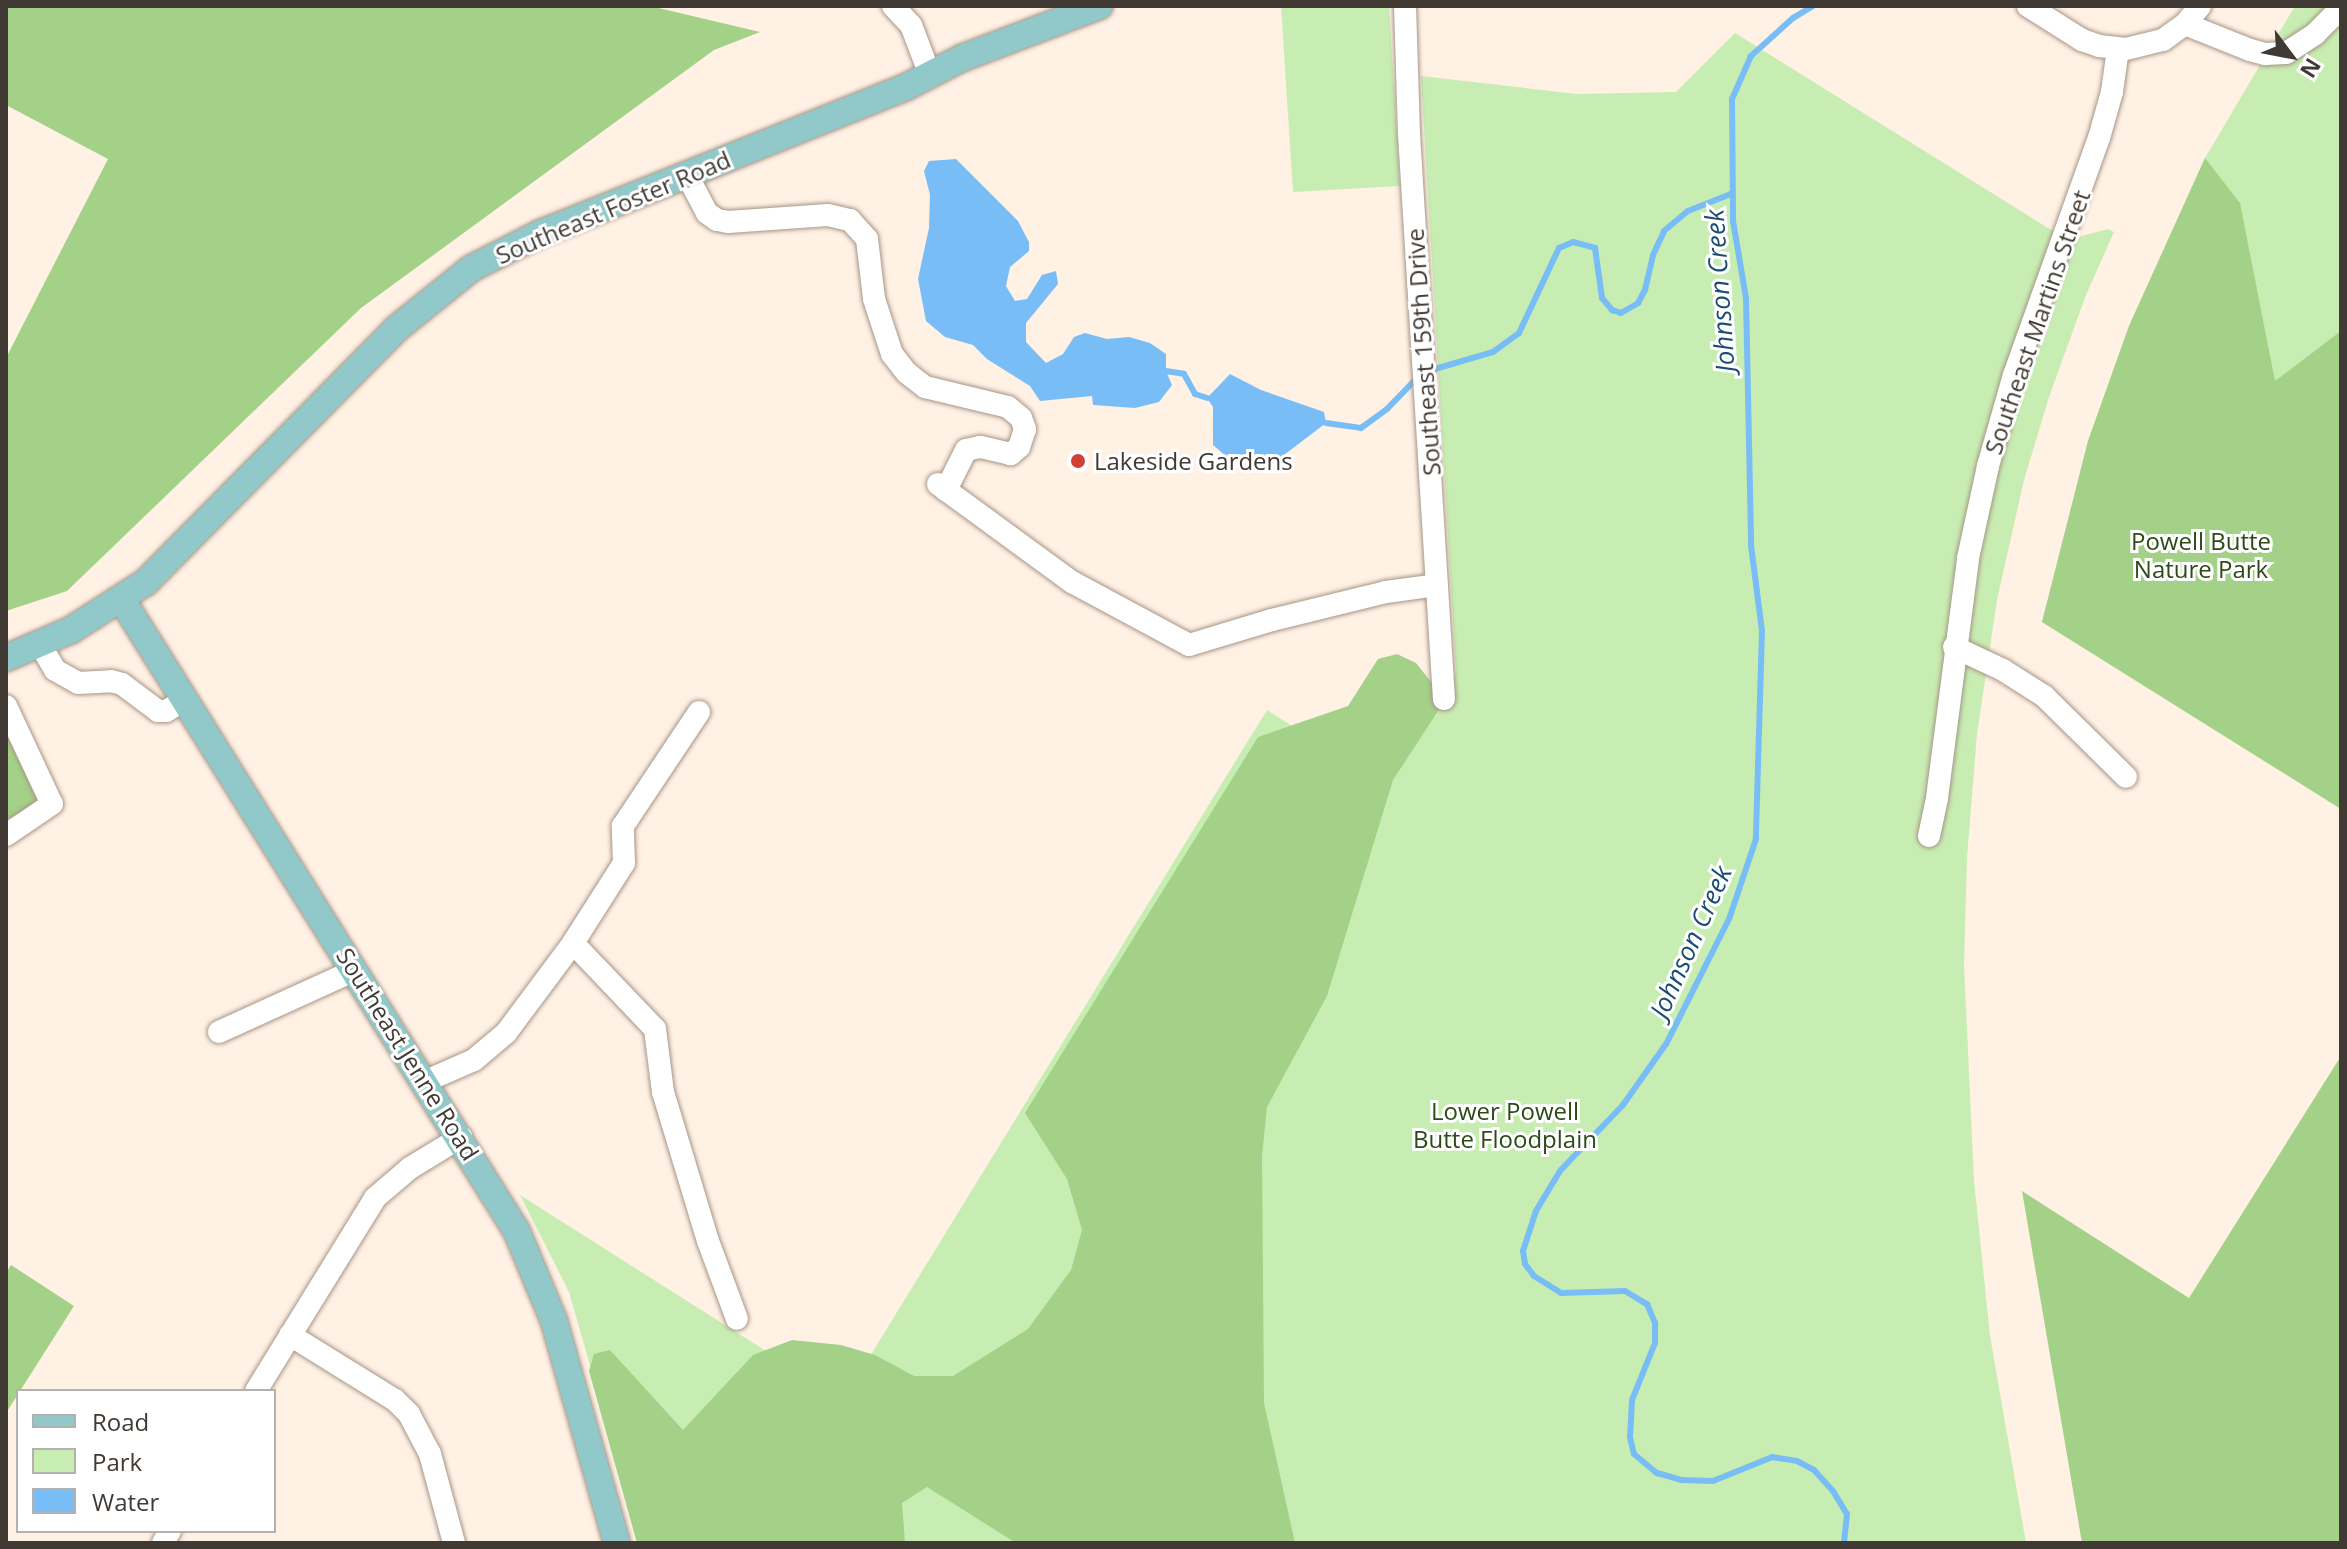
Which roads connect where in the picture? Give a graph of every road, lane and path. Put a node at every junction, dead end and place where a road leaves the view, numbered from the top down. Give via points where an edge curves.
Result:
1 (893, 6) edge
2 (1099, 6) edge
3 (1405, 6) edge
4 (2028, 6) edge
5 (2200, 6) edge
6 (2341, 8) edge
7 (2185, 24) junction
8 (2118, 49) junction
9 (930, 75) junction
10 (687, 175) junction
11 (1437, 585) junction
12 (122, 600) junction
13 (40, 644) junction
14 (1954, 647) junction
15 (6, 658) edge
16 (1444, 699) dead end
17 (185, 700) junction
18 (6, 706) edge
19 (699, 712) dead end
20 (2126, 777) dead end
21 (6, 835) edge
22 (1929, 836) dead end
23 (573, 943) junction
24 (355, 970) junction
25 (219, 1032) dead end
26 (426, 1081) junction
27 (461, 1137) junction
28 (737, 1319) dead end
29 (290, 1335) junction
30 (257, 1389) edge
31 (454, 1543) edge
32 (617, 1543) edge

1 - 9 street via 911,25
2 - 9 main road, Southeast Foster Road
3 - 11 street, Southeast 159th Drive
4 - 8 street via 2082,40
5 - 7 street
6 - 7 street via 2286,53 2265,54
7 - 8 street via 2154,44
8 - 14 street, Southeast Martins Street via 2099,138 2014,375 1988,466
9 - 10 main road, Southeast Foster Road
10 - 11 street via 707,213 717,220 828,215 850,220 867,239 874,299 892,354 907,373 925,387 1008,407 1025,429 1011,454 980,447 966,450 942,487 1072,582 1189,645 1315,609
10 - 12 main road, Southeast Foster Road via 516,244 447,285 396,329 193,537
11 - 16 street, Southeast 159th Drive
12 - 13 main road, Southeast Foster Road
12 - 17 main road, Southeast Jenne Road
13 - 15 main road, Southeast Foster Road
13 - 17 street via 55,670 78,683 122,684 158,711
14 - 20 street via 2033,688
14 - 22 street, Southeast Martins Street
17 - 24 main road, Southeast Jenne Road
18 - 21 street via 52,804
19 - 23 street via 623,826 624,863
23 - 26 street via 506,1033 474,1060
23 - 28 street via 655,1029 663,1092
24 - 25 street
24 - 26 main road, Southeast Jenne Road
26 - 27 main road, Southeast Jenne Road
27 - 29 street via 410,1168 375,1198
27 - 32 main road, Southeast Jenne Road via 535,1271
29 - 30 street
29 - 31 street via 409,1414 430,1454

